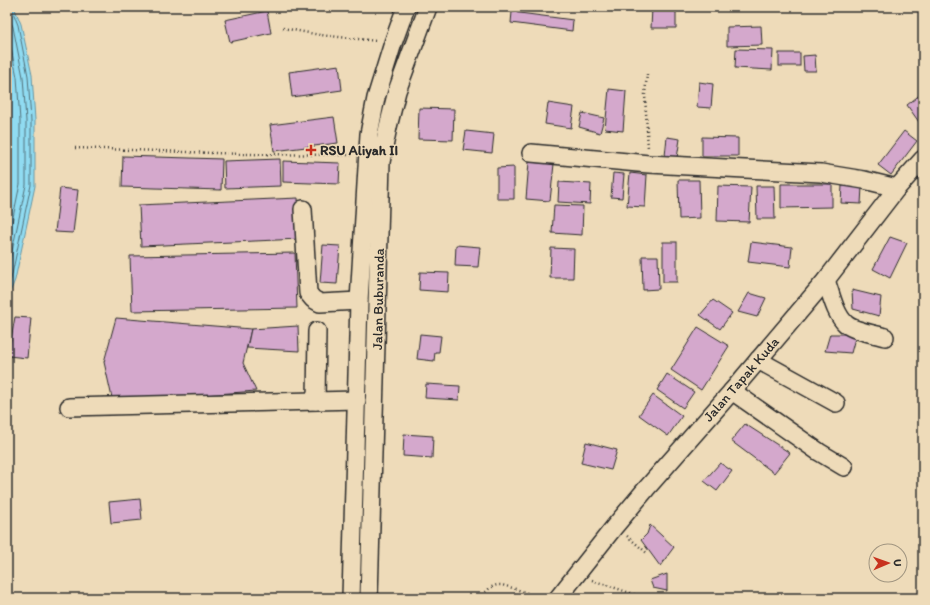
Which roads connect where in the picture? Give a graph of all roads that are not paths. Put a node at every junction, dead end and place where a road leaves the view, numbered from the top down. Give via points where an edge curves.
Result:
1 (406, 7) edge
2 (428, 7) edge
3 (531, 153) dead end
4 (923, 159) edge
5 (898, 188) junction
6 (303, 210) dead end
7 (826, 280) junction
8 (359, 301) junction
9 (317, 330) dead end
10 (885, 337) dead end
11 (758, 360) junction
12 (732, 391) junction
13 (357, 400) junction
14 (316, 401) junction
15 (836, 403) dead end
16 (69, 407) dead end
17 (844, 467) dead end
18 (351, 598) edge
19 (369, 598) edge
20 (558, 598) edge

1 - 8 street, Jalan Buburanda via 376,98 370,134
2 - 19 street, Jalan Buburanda via 397,91 381,162
3 - 5 street via 649,164 821,173
4 - 5 street, Jalan Tapak Kuda
5 - 7 street, Jalan Tapak Kuda
6 - 8 street via 308,293 320,303
7 - 10 street via 845,323
7 - 11 street, Jalan Tapak Kuda
8 - 13 street, Jalan Buburanda
9 - 14 street
11 - 12 street, Jalan Tapak Kuda
11 - 15 street
12 - 17 street
12 - 20 street, Jalan Tapak Kuda via 615,526
13 - 14 street
13 - 18 street, Jalan Buburanda
14 - 16 street

